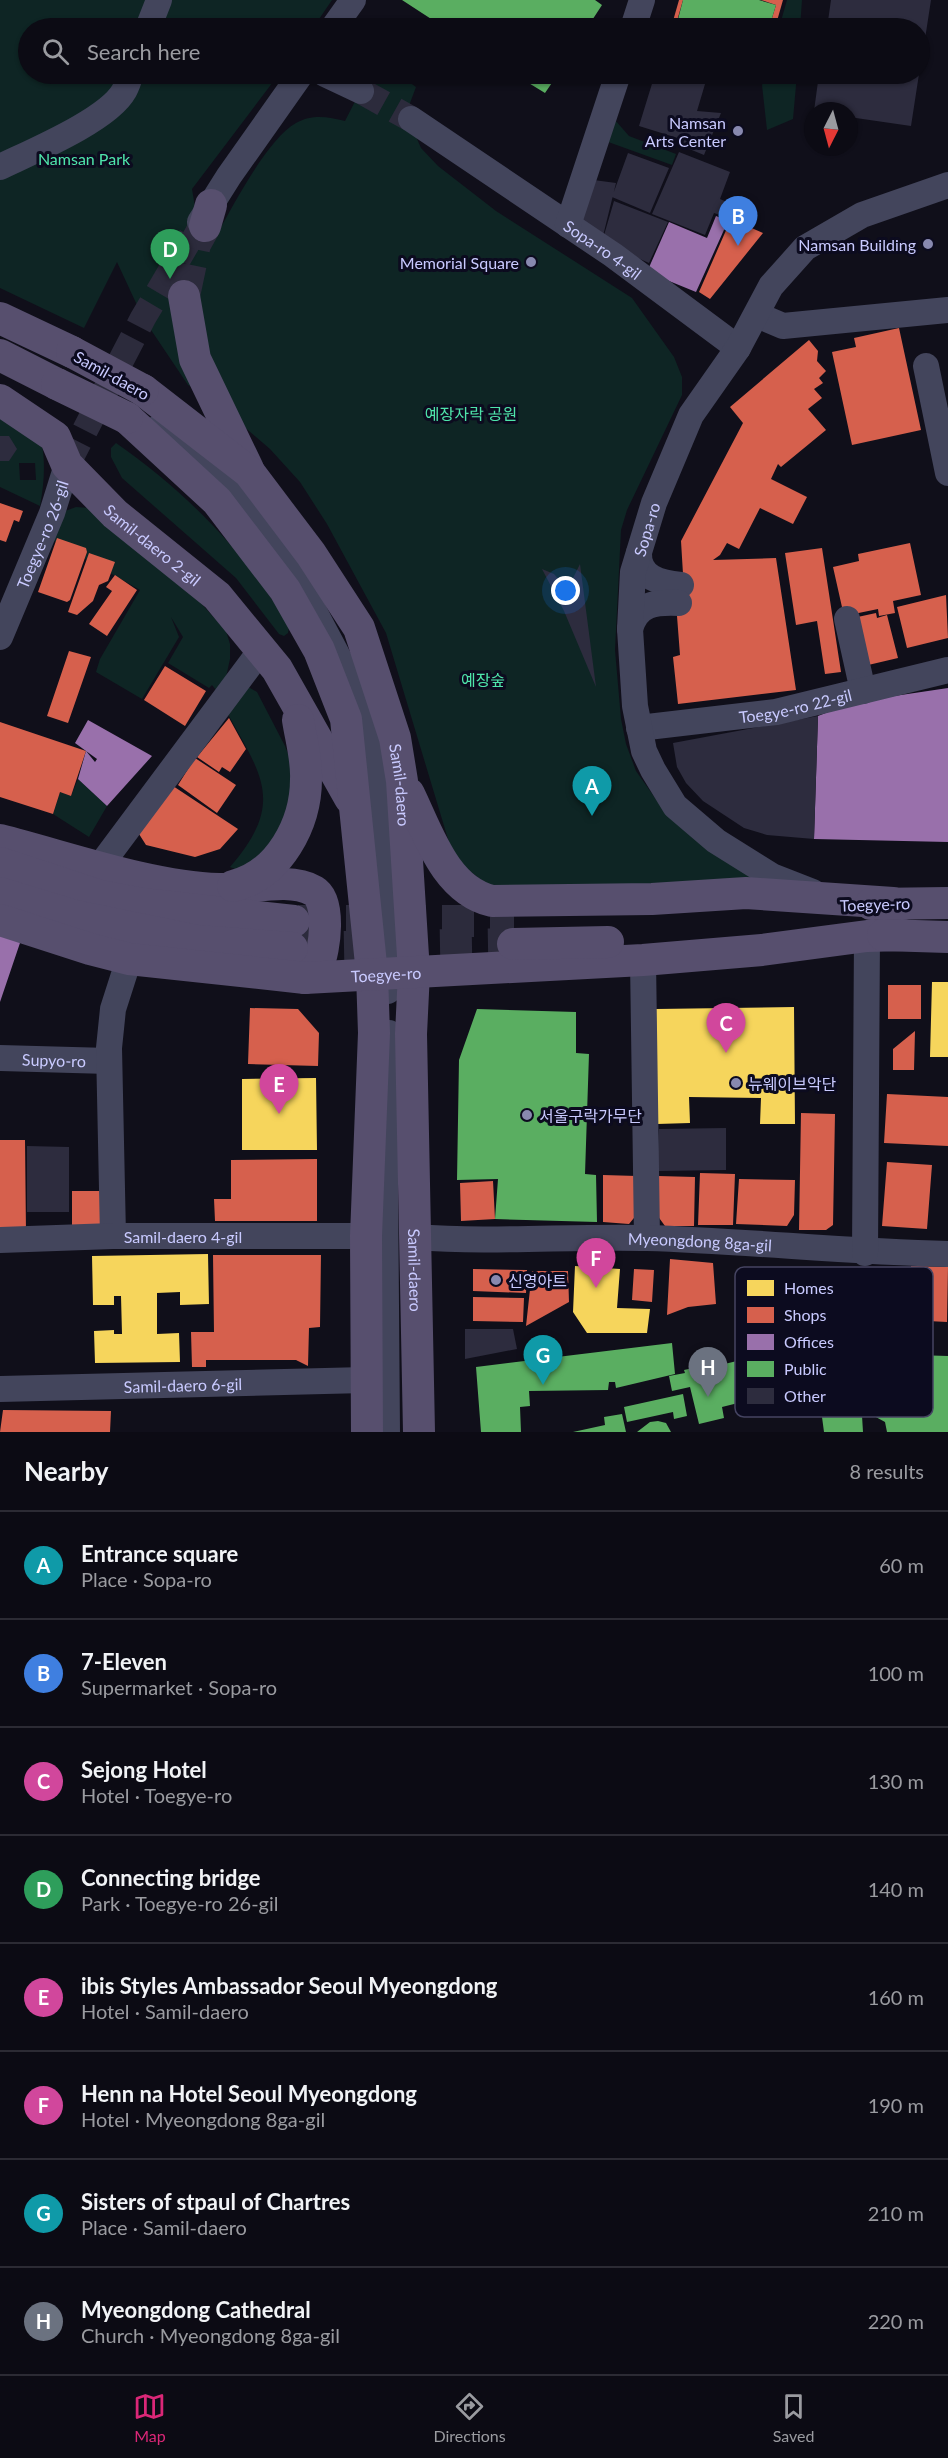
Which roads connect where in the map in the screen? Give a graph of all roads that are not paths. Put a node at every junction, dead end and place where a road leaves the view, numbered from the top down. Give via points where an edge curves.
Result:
1 (159, 0) edge
2 (353, 0) edge
3 (642, 0) edge
4 (152, 18) edge
5 (340, 18) edge
6 (636, 18) edge
7 (127, 84) edge
8 (294, 84) edge
9 (345, 84) edge
10 (615, 84) edge
11 (360, 91) tunnel mouth
12 (411, 119) tunnel mouth
13 (0, 167) edge
14 (948, 185) edge
15 (205, 219) tunnel mouth
16 (568, 225) junction
17 (184, 296) tunnel mouth
18 (948, 310) edge
19 (757, 315) junction
20 (0, 318) edge
21 (0, 339) edge
22 (738, 348) junction
23 (0, 355) edge
24 (926, 366) dead end
25 (64, 369) junction
26 (96, 387) dead end
27 (0, 400) edge
28 (134, 405) junction
29 (67, 465) junction
30 (249, 472) junction
31 (948, 473) edge
32 (639, 553) junction
33 (847, 620) dead end
34 (630, 628) junction
35 (0, 637) edge
36 (261, 650) junction
37 (948, 670) edge
38 (863, 691) junction
39 (296, 704) junction
40 (639, 728) junction
41 (402, 781) junction
42 (355, 808) junction
43 (0, 840) edge
44 (0, 863) edge
45 (100, 866) junction
46 (219, 889) junction
47 (0, 892) edge
48 (843, 899) junction
49 (893, 903) junction
50 (948, 903) edge
51 (0, 920) edge
52 (903, 935) junction
53 (867, 936) junction
54 (948, 937) edge
55 (129, 959) junction
56 (643, 960) junction
57 (391, 974) junction
58 (305, 978) junction
59 (0, 1058) edge
60 (109, 1061) junction
61 (412, 1084) junction
62 (113, 1236) junction
63 (366, 1236) junction
64 (415, 1237) junction
65 (647, 1238) junction
66 (0, 1240) edge
67 (865, 1253) junction
68 (948, 1254) edge
69 (365, 1380) junction
70 (0, 1389) edge
71 (367, 1432) edge
72 (387, 1432) edge
73 (409, 1432) edge
74 (418, 1432) edge

1 - 4 street
2 - 5 street
3 - 6 street
7 - 13 street via 116,101 76,130
8 - 15 street
9 - 11 street
10 - 16 street, Sopa-ro 4-gil
12 - 16 street
14 - 19 street, Sopa-ro via 862,215 805,248 771,286
16 - 22 street, Sopa-ro 4-gil
17 - 30 main road via 195,359
18 - 19 street via 783,326
19 - 22 street, Sopa-ro
20 - 25 main road, Samil-daero
21 - 25 street
22 - 32 street, Sopa-ro via 691,415 657,494
23 - 25 main road, Samil-daero
24 - 31 street
25 - 26 street
25 - 28 main road, Samil-daero, bridge
27 - 29 main road, Samil-daero 2-gil via 55,437
28 - 30 main road, Samil-daero
28 - 42 main road, Samil-daero via 217,501 285,590 319,650 346,719
28 - 57 street, Samil-daero via 228,485 304,592 350,679 374,769
29 - 35 street, Toegye-ro 26-gil via 52,513
29 - 36 main road, Samil-daero 2-gil via 115,514 217,596
30 - 41 main road, Samil-daero via 311,554 359,628 395,738
32 - 34 street, Sopa-ro via 633,572
32 - 34 street via 642,568 680,594 647,606 633,616
33 - 38 street
34 - 40 street, Sopa-ro
36 - 39 main road, Samil-daero 2-gil via 277,669
36 - 45 street
37 - 38 street, Toegye-ro 22-gil
38 - 40 street, Toegye-ro 22-gil via 776,712
39 - 42 main road, Samil-daero 2-gil
39 - 46 main road via 306,779 293,835 260,874
40 - 48 street, Sopa-ro via 653,770 675,806 716,842 772,876
41 - 48 main road via 441,860 452,876 481,899 528,902 746,893
41 - 57 main road, Samil-daero
42 - 57 main road, Samil-daero
43 - 45 main road
44 - 47 main road via 100,896 300,928 197,941 75,916
45 - 46 main road via 152,880
46 - 58 main road via 292,885 314,891 320,897 325,915 322,953 317,967
48 - 49 main road
49 - 50 main road, Toegye-ro
49 - 52 main road, Toegye-ro via 513,933
51 - 55 main road, Toegye-ro
52 - 53 main road, Toegye-ro
52 - 54 main road, Toegye-ro
53 - 56 main road, Toegye-ro
53 - 67 street, Toegye-ro
55 - 58 main road, Toegye-ro
55 - 60 street via 113,1009
56 - 57 main road, Toegye-ro
56 - 65 street
57 - 58 main road, Toegye-ro
57 - 61 main road, Samil-daero
57 - 63 main road, Samil-daero via 374,1034
57 - 72 street, Samil-daero
59 - 60 street, Supyo-ro
60 - 62 street
61 - 64 main road, Samil-daero
61 - 73 street via 403,1119
62 - 63 street, Samil-daero 4-gil
62 - 66 street, Samil-daero 4-gil
63 - 69 main road, Samil-daero
64 - 65 street, Myeongdong 8ga-gil
64 - 74 main road, Samil-daero
65 - 67 street, Myeongdong 8ga-gil
67 - 68 street, Myeongdong 8ga-gil
69 - 70 street, Samil-daero 6-gil
69 - 71 main road, Samil-daero

